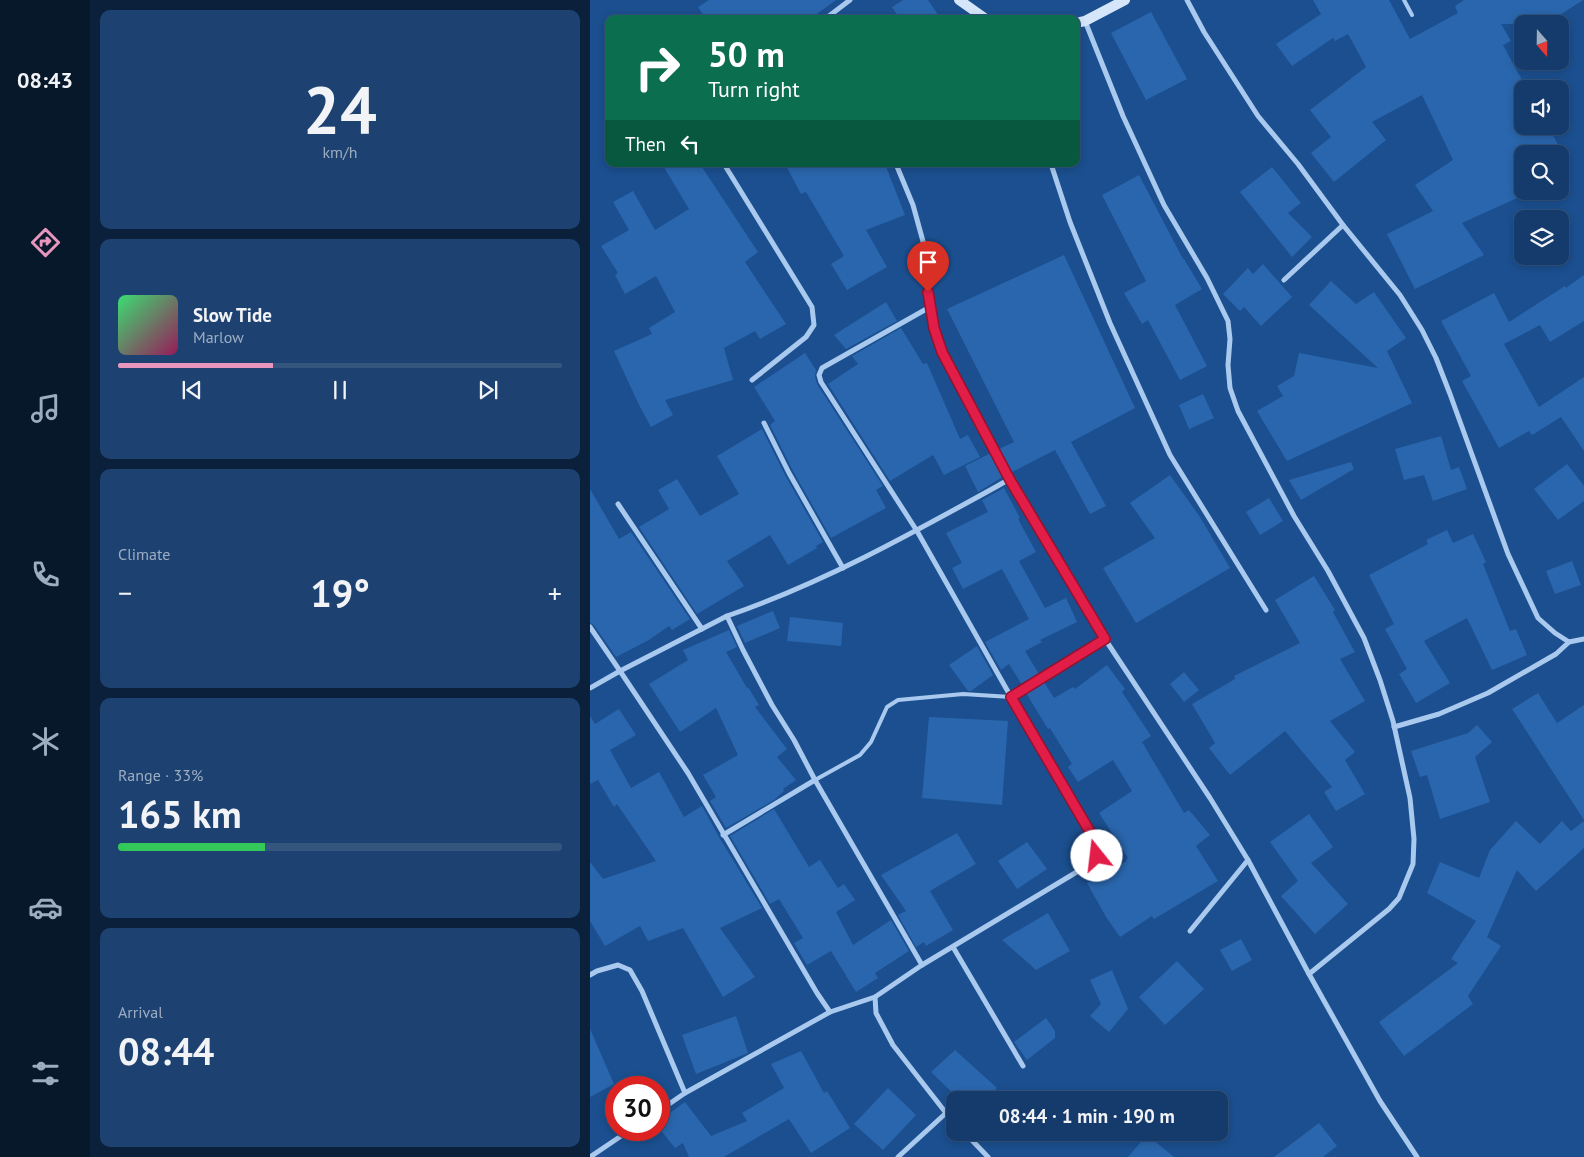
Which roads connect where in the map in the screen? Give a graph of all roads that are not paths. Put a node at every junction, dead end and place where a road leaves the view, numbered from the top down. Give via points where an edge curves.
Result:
1 (850, 0) edge
2 (959, 0) edge
3 (1125, 0) edge
4 (1187, 0) edge
5 (1404, 0) edge
6 (831, 15) edge
7 (980, 15) edge
8 (1412, 15) dead end
9 (1080, 22) edge
10 (726, 167) edge
11 (897, 167) edge
12 (1052, 167) edge
13 (1343, 226) junction
14 (1284, 280) dead end
15 (930, 307) junction
16 (752, 380) dead end
17 (764, 423) dead end
18 (1010, 480) junction
19 (618, 504) dead end
20 (917, 530) junction
21 (843, 568) junction
22 (1266, 610) dead end
23 (727, 616) junction
24 (590, 628) edge
25 (702, 629) junction
26 (1105, 639) junction
27 (1584, 639) edge
28 (1569, 642) junction
29 (620, 672) junction
30 (590, 688) edge
31 (1011, 697) junction
32 (1394, 727) junction
33 (815, 780) junction
34 (724, 835) junction
35 (1248, 860) junction
36 (1190, 931) dead end
37 (952, 947) junction
38 (922, 965) junction
39 (1309, 974) junction
40 (590, 975) edge
41 (875, 997) junction
42 (830, 1012) junction
43 (1023, 1066) dead end
44 (685, 1093) junction
45 (670, 1103) edge
46 (946, 1113) joint
47 (614, 1141) edge
48 (973, 1141) edge
49 (590, 1157) edge
50 (898, 1157) edge
51 (988, 1157) edge
52 (1417, 1157) edge

1 - 6 street
2 - 7 street
3 - 9 street
4 - 13 street via 1258,116
5 - 8 lane
9 - 32 street via 1164,205 1228,321 1230,388 1238,411 1364,638
10 - 16 street via 812,308 814,325 806,337
11 - 15 street via 913,205 924,245
12 - 22 street via 1110,323 1170,455
13 - 14 street
13 - 28 street via 1400,295 1422,330 1450,394 1508,554 1538,618
15 - 18 street via 942,352
15 - 20 street via 831,362 822,368 819,375
17 - 21 street
18 - 20 street
18 - 26 street
19 - 25 street
20 - 21 street
20 - 31 street
21 - 23 street
23 - 25 street
23 - 33 street
24 - 29 street
25 - 29 street
26 - 31 street
26 - 35 street
27 - 28 street
28 - 32 street via 1556,654 1488,693 1439,714
29 - 30 street
29 - 34 street via 688,773
31 - 33 lane via 963,694 898,700 888,707 871,742 860,755
31 - 37 street via 1093,837 1098,847 1097,856 1085,867
32 - 39 street via 1410,798 1413,864 1399,898 1389,909
33 - 34 street
33 - 38 street
34 - 42 street
35 - 36 street
35 - 39 street
37 - 38 street
37 - 43 street
38 - 41 street
39 - 52 street via 1380,1101
40 - 44 street via 618,965 630,970
41 - 42 street
41 - 46 street via 876,1013 889,1039
42 - 44 street
44 - 45 street
46 - 50 street
47 - 49 street
48 - 51 street

